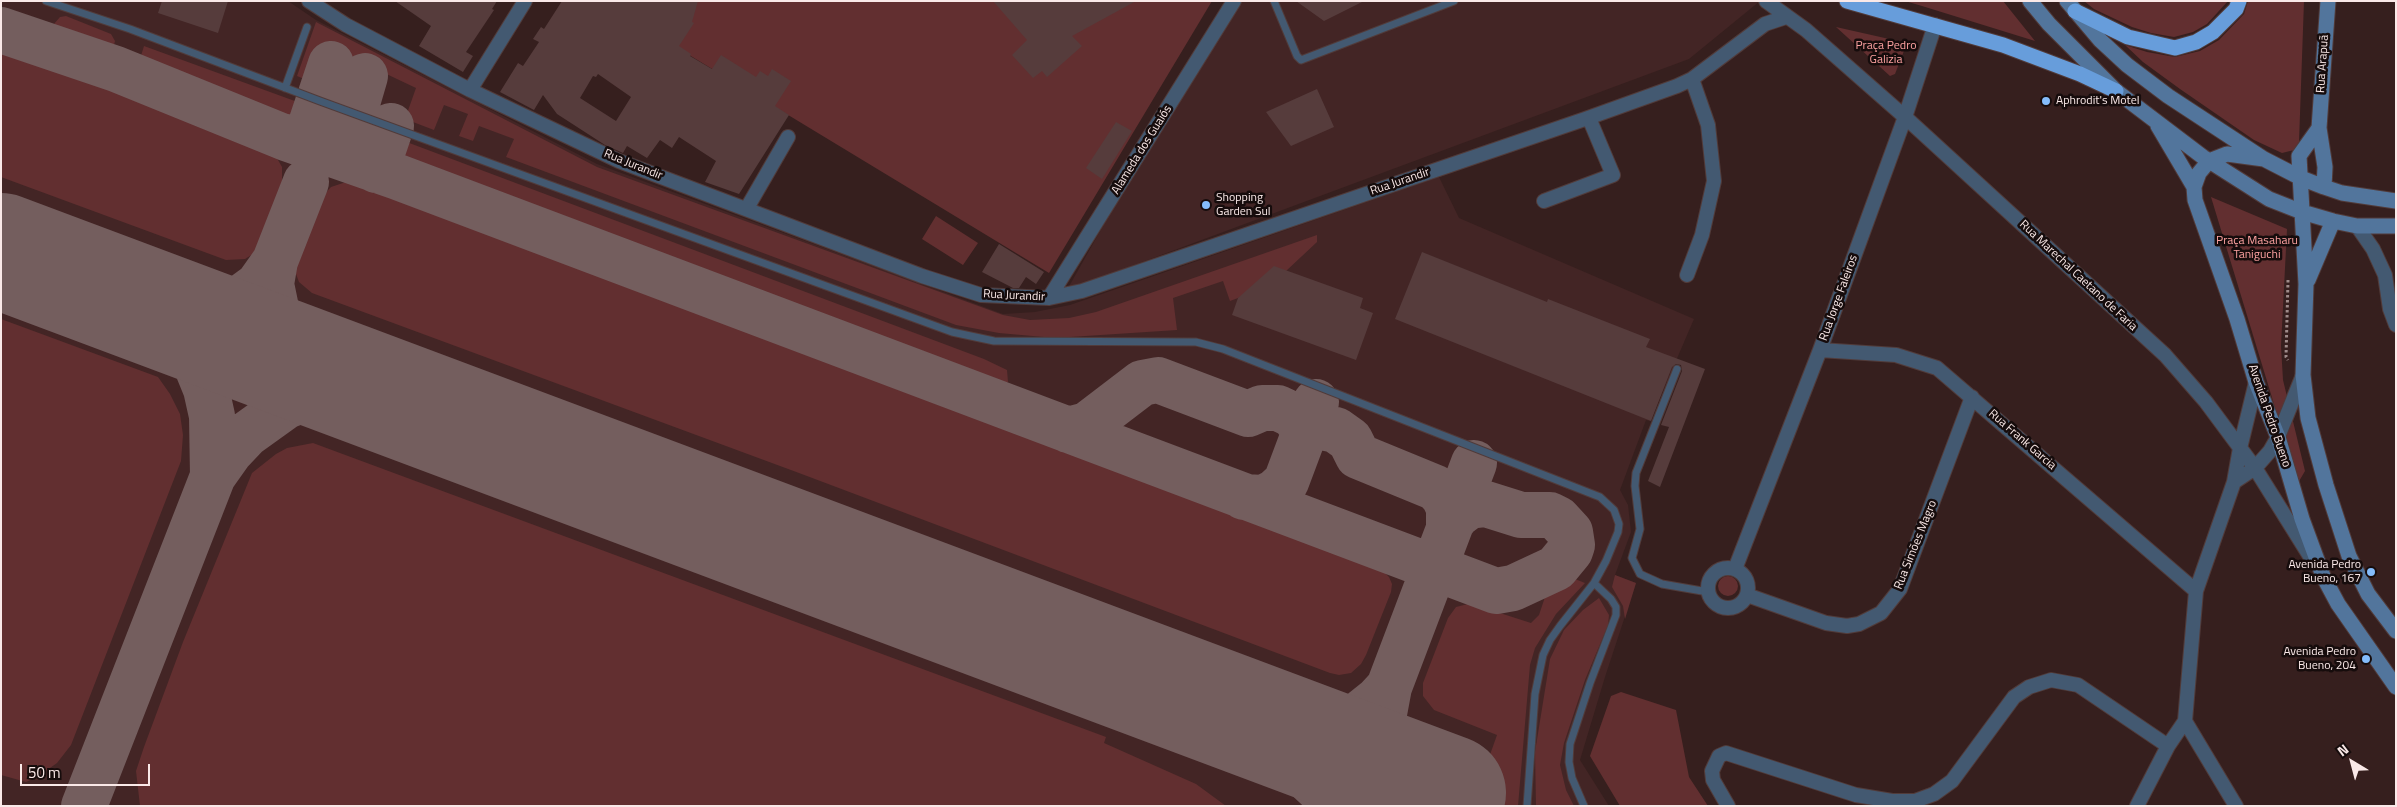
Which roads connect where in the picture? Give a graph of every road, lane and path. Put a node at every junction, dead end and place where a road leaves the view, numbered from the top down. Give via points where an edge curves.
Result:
1 (46, 1) edge
2 (309, 1) edge
3 (526, 1) edge
4 (1234, 1) edge
5 (1274, 1) edge
6 (1454, 1) edge
7 (1766, 1) edge
8 (1846, 1) edge
9 (2030, 1) edge
10 (2239, 1) edge
11 (2328, 1) edge
12 (1443, 3) edge
13 (2071, 6) edge
14 (1786, 17) junction
15 (1935, 25) junction
16 (307, 27) dead end
17 (1692, 79) junction
18 (285, 88) junction
19 (470, 90) junction
20 (2116, 91) junction
21 (1905, 117) junction
22 (1589, 118) junction
23 (2153, 119) junction
24 (2319, 128) junction
25 (788, 137) dead end
26 (2264, 159) junction
27 (2209, 161) junction
28 (2301, 178) junction
29 (2194, 187) junction
30 (2324, 187) junction
31 (2396, 200) edge
32 (1544, 201) dead end
33 (747, 208) junction
34 (2302, 212) junction
35 (2333, 221) junction
36 (2357, 226) junction
37 (2396, 226) edge
38 (1687, 275) dead end
39 (2306, 284) junction
40 (1049, 298) junction
41 (2396, 325) edge
42 (1820, 350) junction
43 (1677, 369) dead end
44 (2303, 375) junction
45 (2256, 382) junction
46 (1972, 398) junction
47 (2278, 437) junction
48 (2240, 448) junction
49 (2255, 468) junction
50 (2234, 482) junction
51 (1735, 569) junction
52 (2323, 576) junction
53 (1594, 583) junction
54 (2196, 591) junction
55 (1708, 592) junction
56 (1747, 595) junction
57 (2396, 632) edge
58 (2396, 687) edge
59 (2185, 721) junction
60 (2168, 746) junction
61 (1527, 806) edge
62 (1584, 806) edge
63 (1728, 806) edge
64 (2137, 806) edge
65 (2236, 806) edge

1 - 18 lane
2 - 19 street, Rua Jurandir via 346,25
3 - 19 street
4 - 40 street, Alameda dos Guaiós
5 - 12 lane via 1301,60
6 - 12 lane
7 - 14 street, Rua Marechal Caetano de Faria
8 - 15 highway
9 - 20 main road
10 - 13 highway via 2236,9 2213,32 2196,42 2175,48 2128,37
11 - 24 main road, Rua Arapuã
13 - 26 main road via 2127,65
14 - 17 street, Rua Jurandir via 1765,24
14 - 21 street, Rua Marechal Caetano de Faria via 1806,30
15 - 20 highway via 2003,45
15 - 21 street, Rua Jorge Faleiros
16 - 18 lane
17 - 22 street, Rua Jurandir
17 - 38 street via 1708,125 1714,181 1702,235
18 - 53 lane via 952,332 994,341 1196,342 1223,349 1600,498 1614,510 1618,532
19 - 33 street, Rua Jurandir via 619,161
20 - 23 main road
21 - 42 street, Rua Jorge Faleiros
21 - 48 street, Rua Marechal Caetano de Faria via 2165,355
22 - 32 street via 1613,175
22 - 40 street, Rua Jurandir via 1091,288
23 - 27 main road
23 - 29 main road, Avenida Pedro Bueno
24 - 28 main road via 2299,156
24 - 30 main road, Rua Arapuã via 2325,167
25 - 33 street
26 - 27 main road via 2227,154
26 - 28 main road
27 - 29 main road
27 - 34 main road via 2269,199
28 - 30 main road
28 - 34 main road
29 - 45 main road, Avenida Pedro Bueno via 2195,200
30 - 31 main road via 2342,193
33 - 40 street, Rua Jurandir via 922,276 981,295
34 - 35 main road
34 - 39 main road
35 - 36 main road
35 - 39 main road
36 - 37 main road
36 - 41 street via 2373,249 2384,275
39 - 44 main road
42 - 46 street, Rua Frank Garcia via 1896,355 1923,362 1937,368
42 - 51 street, Rua Jorge Faleiros
43 - 55 lane via 1636,473 1640,529 1632,558 1640,574 1662,584
44 - 47 street
44 - 57 main road via 2308,418 2350,556 2368,594
45 - 47 main road, Avenida Pedro Bueno
45 - 48 street
46 - 54 street, Rua Frank Garcia
46 - 56 street, Rua Simões Magro via 1900,589 1881,613 1847,626 1826,623
47 - 49 street
47 - 52 main road, Avenida Pedro Bueno
48 - 49 street, Rua Marechal Caetano de Faria
48 - 50 street
49 - 50 street
49 - 52 street, Rua Marechal Caetano de Faria
50 - 54 street
51 - 55 street via 1718,570 1708,584
51 - 56 street via 1748,582
52 - 58 main road, Avenida Pedro Bueno via 2338,604
53 - 61 lane via 1550,640 1543,655 1535,694
53 - 62 lane via 1611,599 1616,615 1570,744 1572,778
54 - 59 street
55 - 56 street via 1716,604 1730,608 1737,606
59 - 60 street
59 - 65 street
60 - 63 street via 2078,685 2051,680 2029,687 2014,697 1952,781 1934,794 1914,800 1892,801 1856,795 1726,753 1715,760 1712,771 1713,780
60 - 64 street

